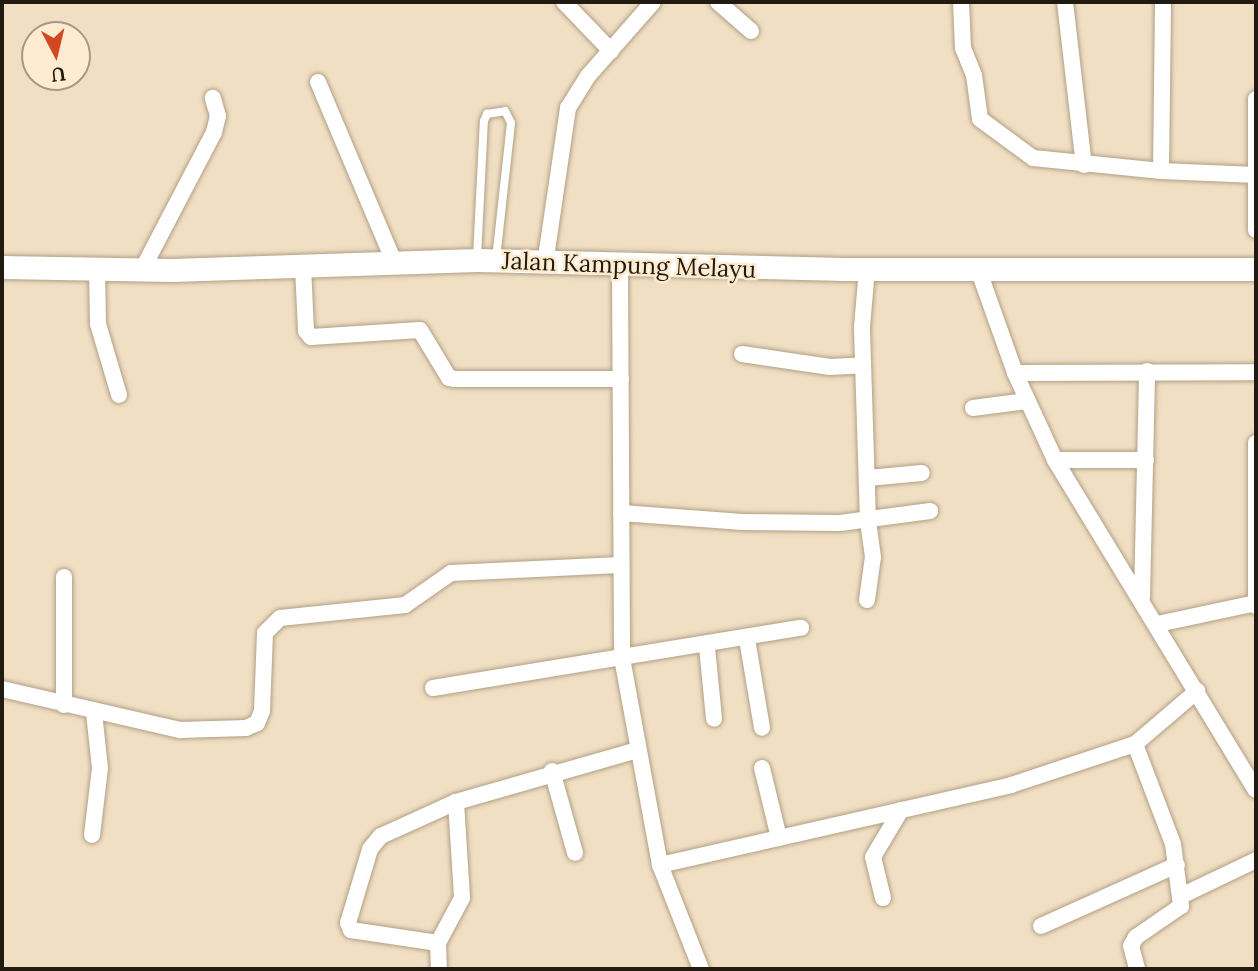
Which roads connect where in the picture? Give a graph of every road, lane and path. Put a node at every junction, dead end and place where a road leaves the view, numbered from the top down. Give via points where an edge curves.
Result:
1 (565, 2) edge
2 (653, 2) edge
3 (718, 2) edge
4 (961, 2) edge
5 (1065, 2) edge
6 (1163, 2) edge
7 (751, 31) dead end
8 (611, 51) junction
9 (318, 82) dead end
10 (213, 98) dead end
11 (1256, 99) edge
12 (1084, 165) junction
13 (1161, 172) junction
14 (1255, 175) edge
15 (1256, 230) edge
16 (486, 261) junction
17 (395, 264) junction
18 (545, 264) junction
19 (976, 266) junction
20 (2, 267) edge
21 (97, 267) junction
22 (303, 267) junction
23 (620, 267) junction
24 (867, 269) junction
25 (1256, 269) edge
26 (142, 270) junction
27 (742, 354) dead end
28 (863, 365) junction
29 (1147, 371) junction
30 (1256, 372) edge
31 (1014, 373) junction
32 (621, 379) junction
33 (119, 395) dead end
34 (1027, 401) junction
35 (973, 408) dead end
36 (1256, 443) edge
37 (1055, 460) junction
38 (1146, 460) junction
39 (922, 472) dead end
40 (868, 478) junction
41 (930, 511) dead end
42 (621, 513) junction
43 (868, 521) junction
44 (620, 565) junction
45 (64, 577) dead end
46 (1142, 597) junction
47 (867, 600) dead end
48 (1256, 604) edge
49 (1158, 624) junction
50 (801, 628) dead end
51 (747, 639) junction
52 (707, 647) junction
53 (622, 658) junction
54 (433, 688) dead end
55 (2, 689) edge
56 (1197, 691) junction
57 (64, 705) junction
58 (94, 713) junction
59 (714, 719) dead end
60 (762, 728) dead end
61 (1135, 744) junction
62 (637, 750) junction
63 (762, 768) dead end
64 (552, 771) junction
65 (1256, 790) edge
66 (456, 802) junction
67 (901, 810) junction
68 (92, 835) dead end
69 (779, 838) junction
70 (575, 853) dead end
71 (1256, 860) edge
72 (660, 865) junction
73 (1177, 865) junction
74 (1181, 896) junction
75 (883, 898) dead end
76 (1041, 926) dead end
77 (439, 943) junction
78 (439, 969) edge
79 (701, 969) edge
80 (1137, 969) edge

1 - 8 street
2 - 8 street
3 - 7 street
4 - 12 street via 963,48 974,75 984,125 1040,161
5 - 12 street
6 - 13 street
8 - 18 street via 573,95 562,125
9 - 17 street
10 - 26 street via 218,116 214,132
11 - 14 street
12 - 13 street
13 - 14 street
14 - 15 street
16 - 16 lane via 511,123 505,111 494,110 484,121
16 - 17 main road, Jalan Kampung Melayu
16 - 18 main road, Jalan Kampung Melayu
17 - 22 main road, Jalan Kampung Melayu
18 - 23 main road, Jalan Kampung Melayu
19 - 24 main road, Jalan Kampung Melayu
19 - 25 main road, Jalan Kampung Melayu
19 - 31 street
20 - 21 main road, Jalan Kampung Melayu
21 - 26 main road, Jalan Kampung Melayu
21 - 33 street via 98,324
22 - 26 main road, Jalan Kampung Melayu
22 - 32 street via 306,331 311,337 420,330 449,378 455,379
23 - 24 main road, Jalan Kampung Melayu
23 - 32 street
24 - 28 street
27 - 28 street via 818,365
28 - 40 street
29 - 30 street
29 - 31 street
29 - 38 street
31 - 34 street
32 - 42 street
34 - 35 street
34 - 37 street
36 - 48 street
37 - 38 street
37 - 46 street
38 - 46 street
39 - 40 street
40 - 43 street
41 - 43 street
42 - 43 street via 743,522
42 - 44 street
43 - 47 street via 873,557
44 - 53 street
44 - 58 street via 452,573 405,605 280,618 270,623 265,633 262,711 257,723 246,728 180,730
45 - 57 street
46 - 49 street
48 - 49 street
49 - 56 street
50 - 51 street
51 - 52 street
51 - 60 street
52 - 53 street
52 - 59 street
53 - 54 street
53 - 62 street
55 - 57 street
56 - 61 street
56 - 65 street
57 - 58 street
58 - 68 street via 100,768
61 - 67 street via 1011,785
61 - 73 street via 1163,811
62 - 64 street
62 - 72 street
63 - 69 street
64 - 66 street
64 - 70 street
66 - 77 street via 462,898
66 - 77 street via 374,841 348,923 351,930
67 - 69 street
67 - 75 street via 873,857
69 - 72 street
71 - 74 street
72 - 79 street
73 - 74 street
73 - 76 street
74 - 80 street via 1175,913 1136,937 1131,946
77 - 78 street

